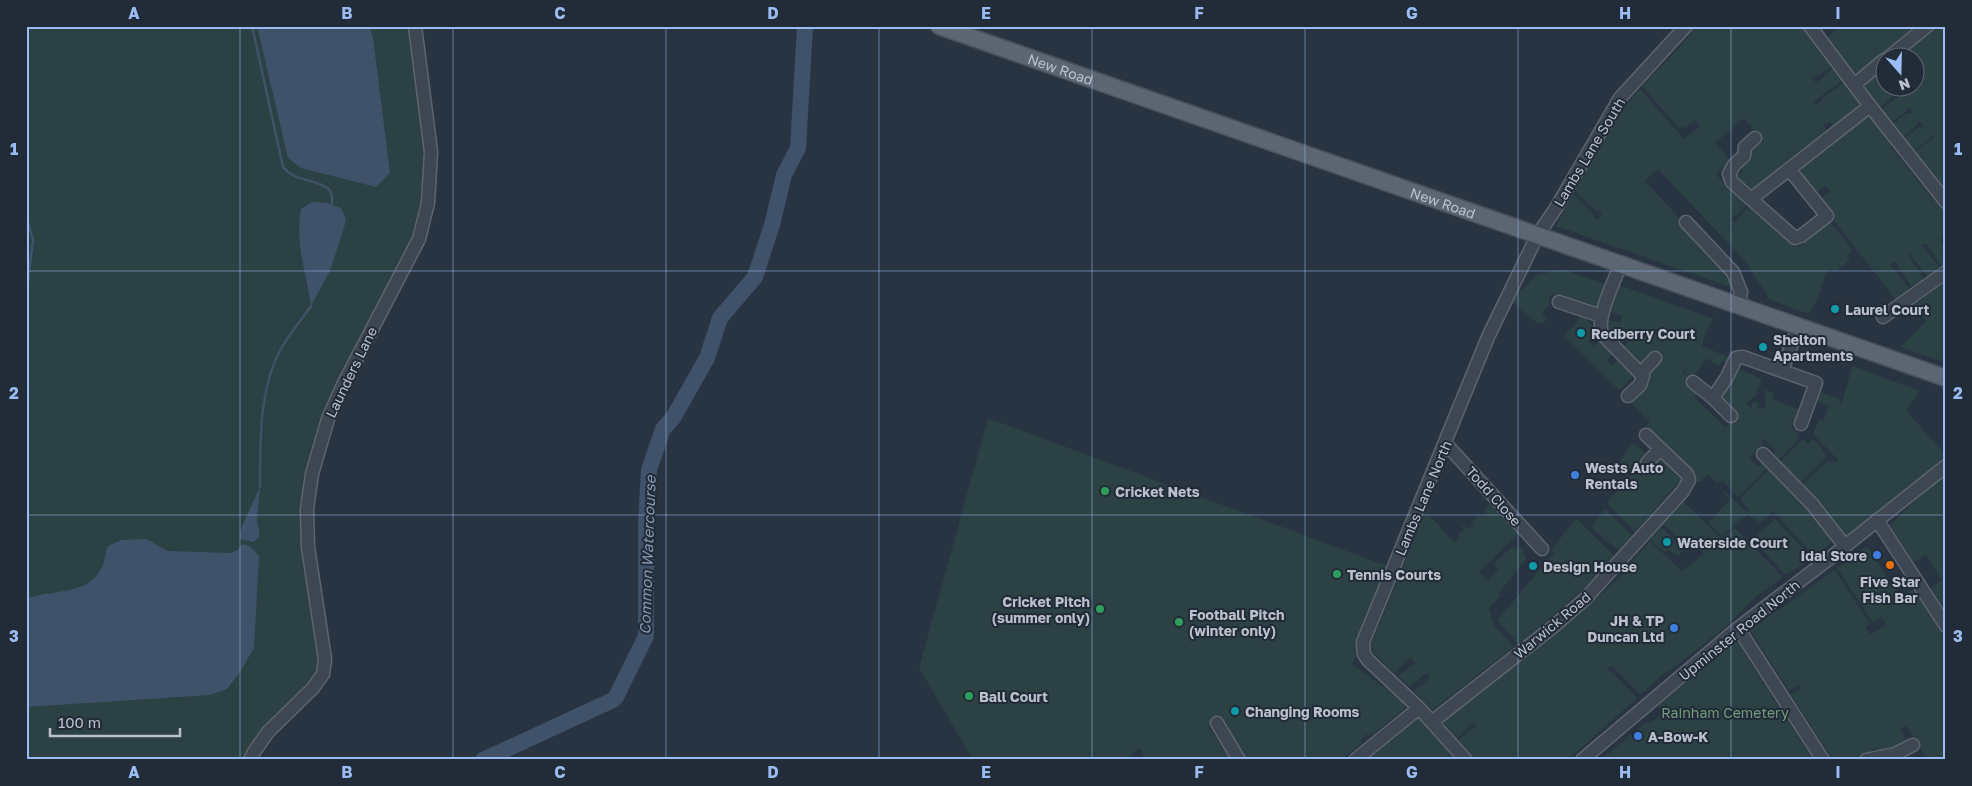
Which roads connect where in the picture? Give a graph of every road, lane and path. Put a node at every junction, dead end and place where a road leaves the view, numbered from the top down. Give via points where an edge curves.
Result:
1 (415, 26) edge
2 (939, 26) edge
3 (1686, 26) edge
4 (1810, 26) edge
5 (1927, 26) edge
6 (1900, 48) edge
7 (1874, 68) edge
8 (1854, 85) junction
9 (1870, 106) junction
10 (1755, 138) dead end
11 (1789, 169) junction
12 (1751, 199) junction
13 (1946, 202) edge
14 (1686, 222) dead end
15 (1537, 236) junction
16 (1621, 264) junction
17 (1946, 272) edge
18 (1559, 302) dead end
19 (1739, 305) junction
20 (1601, 316) junction
21 (1883, 317) dead end
22 (1798, 327) junction
23 (1655, 358) dead end
24 (1782, 371) junction
25 (1641, 373) junction
26 (1946, 378) edge
27 (1693, 382) dead end
28 (1628, 396) dead end
29 (1713, 398) junction
30 (1731, 416) dead end
31 (1801, 424) dead end
32 (1646, 435) dead end
33 (1446, 444) junction
34 (1660, 449) junction
35 (1763, 454) dead end
36 (1648, 462) dead end
37 (1946, 466) edge
38 (1878, 520) junction
39 (1845, 546) junction
40 (1542, 549) dead end
41 (1946, 626) edge
42 (1738, 628) junction
43 (1419, 708) junction
44 (1432, 721) junction
45 (1217, 723) dead end
46 (1913, 745) dead end
47 (250, 760) edge
48 (1239, 760) edge
49 (1355, 760) edge
50 (1466, 760) edge
51 (1582, 760) edge
52 (1823, 760) edge
53 (1866, 760) edge

1 - 47 street, Launders Lane via 431,152 428,202 419,238 343,385 312,474 307,510 308,547 325,659 323,674 268,732
2 - 15 main road, New Road
3 - 15 street, Lambs Lane South via 1620,98
4 - 8 street
5 - 6 street
7 - 8 street
8 - 9 street
9 - 11 street
9 - 13 street
10 - 12 street via 1745,147 1744,156 1729,174 1729,178
11 - 12 street
11 - 12 street via 1827,216 1795,238
14 - 19 street via 1733,272 1742,292
15 - 16 main road, New Road
15 - 33 street, Lambs Lane North via 1488,337
16 - 19 main road, New Road
16 - 20 street
17 - 21 street
18 - 20 street
19 - 22 main road, New Road
20 - 25 street via 1599,326 1603,335
22 - 24 street
22 - 26 main road, New Road
23 - 25 street
24 - 29 street via 1743,357 1736,358
24 - 31 street via 1816,383
25 - 28 street via 1643,380
27 - 29 street
29 - 30 street
32 - 34 street, Warwick Road
33 - 40 street, Todd Close
33 - 43 street, Lambs Lane North via 1363,642 1368,660
34 - 36 street
34 - 44 street, Warwick Road via 1687,474 1689,480 1683,492 1585,598
35 - 39 street via 1812,504
37 - 38 street, Upminster Road North
38 - 39 street, Upminster Road North
38 - 41 street
39 - 42 street, Upminster Road North
42 - 51 street, Upminster Road North
42 - 52 street
43 - 44 street, Lambs Lane North
43 - 49 street
44 - 50 street, Lambs Lane North
45 - 48 street
46 - 53 street via 1895,754

